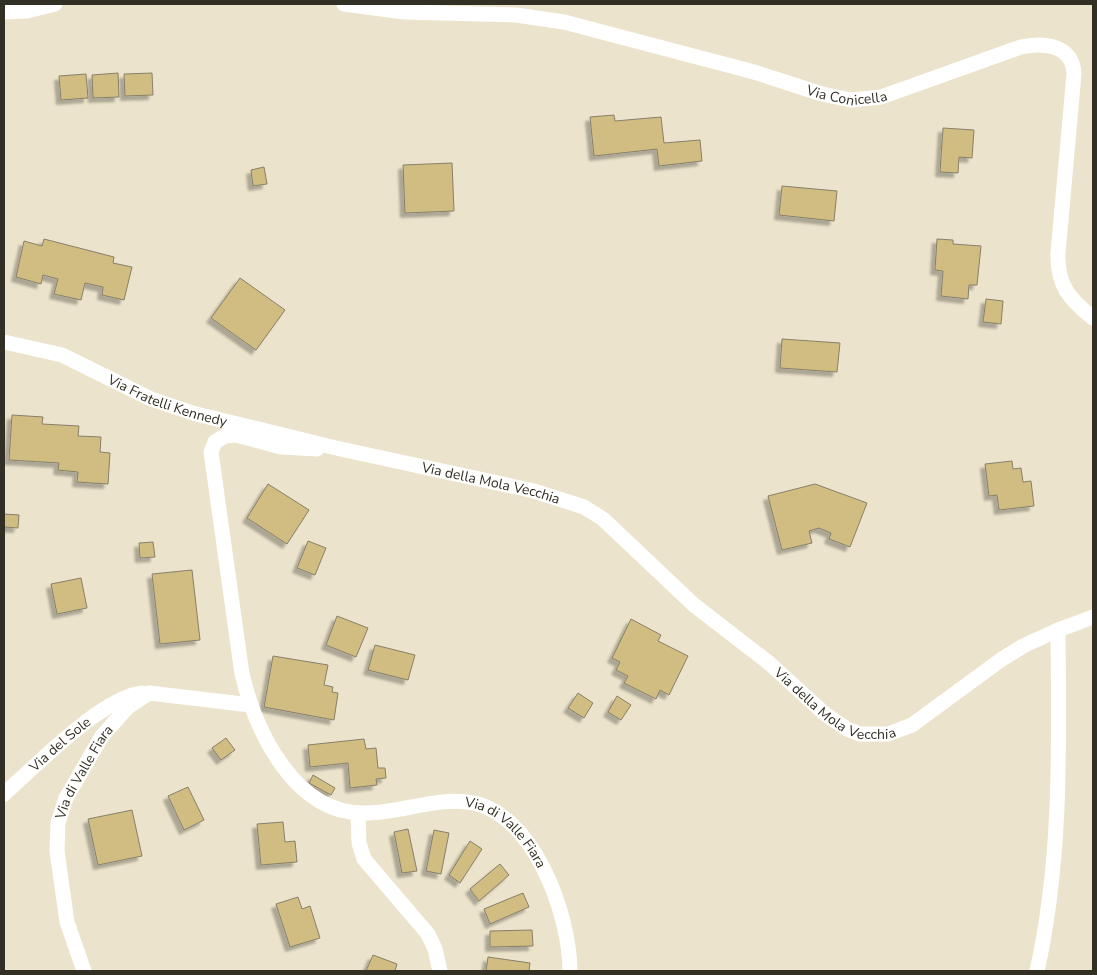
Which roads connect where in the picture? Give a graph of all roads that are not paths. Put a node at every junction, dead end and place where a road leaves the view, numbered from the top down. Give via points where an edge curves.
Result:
1 (55, 4) edge
2 (344, 4) edge
3 (4, 12) edge
4 (1093, 318) edge
5 (4, 342) edge
6 (336, 448) junction
7 (1093, 617) edge
8 (1058, 630) junction
9 (149, 693) junction
10 (251, 705) junction
11 (4, 794) edge
12 (358, 813) junction
13 (84, 971) edge
14 (440, 971) edge
15 (570, 971) edge
16 (1037, 971) edge

1 - 3 street
2 - 4 street, Via Conicella via 412,13 516,15 564,22 851,100 881,97 1020,47 1042,45 1061,49 1070,56 1074,74 1058,271 1066,291
5 - 6 street, Via Fratelli Kennedy via 62,355 169,406
6 - 8 street, Via della Mola Vecchia via 547,494 592,511 635,546 703,613 769,663 833,720 860,734 888,734 912,725 1024,644
6 - 10 street, Via di Valle Fiara via 295,449 230,435 219,439 212,447 237,646
7 - 8 street, Via della Mola Vecchia
8 - 16 street via 1058,810
9 - 10 street
9 - 11 street, Via del Sole via 131,695 104,708
9 - 13 street, Via di Valle Fiara via 128,707 102,736 66,798 58,823 57,851 67,922
10 - 12 street, Via di Valle Fiara via 273,752 293,780 330,805
12 - 14 street via 359,843 364,859 428,934 438,955
12 - 15 street, Via di Valle Fiara via 454,802 479,804 498,813 528,844 553,890 566,930

